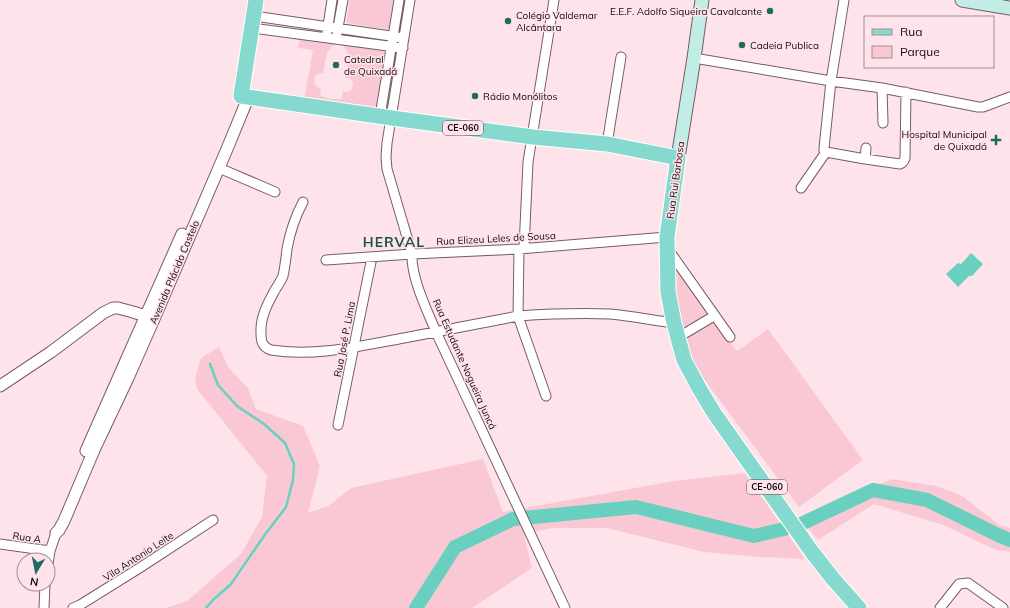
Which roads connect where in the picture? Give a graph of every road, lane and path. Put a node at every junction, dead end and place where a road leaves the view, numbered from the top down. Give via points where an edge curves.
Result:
1 (256, 0) edge
2 (264, 0) edge
3 (332, 0) edge
4 (343, 0) edge
5 (399, 0) edge
6 (410, 0) edge
7 (554, 0) edge
8 (702, 0) edge
9 (844, 0) edge
10 (962, 0) edge
11 (988, 2) edge
12 (1010, 8) edge
13 (257, 22) junction
14 (328, 26) junction
15 (338, 28) junction
16 (393, 36) junction
17 (326, 38) junction
18 (404, 38) junction
19 (337, 39) junction
20 (391, 47) junction
21 (403, 48) junction
22 (621, 57) dead end
23 (694, 58) junction
24 (831, 81) junction
25 (882, 88) junction
26 (906, 92) junction
27 (244, 97) junction
28 (1010, 97) edge
29 (386, 117) junction
30 (883, 123) dead end
31 (532, 137) junction
32 (607, 144) junction
33 (224, 148) junction
34 (866, 148) dead end
35 (826, 152) junction
36 (678, 158) junction
37 (865, 159) junction
38 (219, 168) junction
39 (801, 188) dead end
40 (275, 192) dead end
41 (303, 202) dead end
42 (191, 224) junction
43 (667, 244) junction
44 (521, 249) junction
45 (412, 254) junction
46 (372, 257) junction
47 (326, 260) dead end
48 (518, 316) junction
49 (714, 316) junction
50 (150, 318) junction
51 (674, 323) junction
52 (436, 332) junction
53 (730, 337) dead end
54 (677, 338) junction
55 (354, 347) junction
56 (0, 386) edge
57 (546, 396) dead end
58 (338, 425) dead end
59 (213, 520) dead end
60 (56, 533) joint
61 (0, 544) edge
62 (50, 551) joint
63 (45, 592) edge
64 (44, 608) edge
65 (73, 608) edge
66 (565, 608) edge
67 (859, 608) edge
68 (940, 608) edge
69 (1003, 608) edge

1 - 13 main road, Avenida Plácido Castelo
2 - 13 main road, Avenida Plácido Castelo
3 - 14 street
4 - 15 street
5 - 16 street
6 - 18 street
7 - 31 street
8 - 23 main road, Rua Rui Barbosa
9 - 24 street
10 - 11 main road
11 - 12 main road
13 - 14 street
13 - 17 street
13 - 27 main road, Avenida Plácido Castelo
14 - 15 street
14 - 17 street
15 - 16 street
15 - 19 street
16 - 18 street
16 - 20 street
17 - 19 street
18 - 21 street
19 - 20 street
20 - 21 street
20 - 29 street
21 - 29 street
22 - 32 street
23 - 24 street
23 - 36 main road, Rua Rui Barbosa
24 - 25 street
24 - 35 street via 824,148
25 - 26 street
25 - 30 street
26 - 28 street via 978,107
26 - 37 street via 904,161 900,164
27 - 29 main road, CE-060
27 - 33 street, Avenida Plácido Castelo
29 - 31 main road, CE-060
29 - 45 street, Rua Estudante Nogueira Juncá via 387,169
31 - 32 main road, CE-060
31 - 44 street
32 - 36 main road, CE-060
33 - 38 street, Avenida Plácido Castelo
33 - 42 street, Avenida Plácido Castelo
34 - 37 street
35 - 37 street
35 - 39 street
36 - 43 main road, Rua Rui Barbosa / CE-060
38 - 40 street
38 - 42 street, Avenida Plácido Castelo
41 - 55 street via 291,233 282,280 265,308 260,338 266,348 276,351 297,352
42 - 50 street, Avenida Plácido Castelo
43 - 44 street, Rua Elizeu Leles de Sousa
43 - 49 street
43 - 51 main road, Rua Rui Barbosa / CE-060 via 668,292
44 - 45 street, Rua Elizeu Leles de Sousa
44 - 48 street
45 - 46 street, Rua Elizeu Leles de Sousa
45 - 52 street, Rua Estudante Nogueira Juncá via 412,268
46 - 47 street, Rua Elizeu Leles de Sousa
46 - 55 street, Rua José P. Lima
48 - 51 street via 604,314
48 - 52 street
48 - 57 street
49 - 53 street
49 - 54 street
50 - 56 street via 113,308
50 - 60 street, Avenida Plácido Castelo via 102,423 64,521
51 - 54 main road, Rua Rui Barbosa / CE-060
52 - 55 street
52 - 66 street, Rua Estudante Nogueira Juncá
54 - 67 main road, Rua Rui Barbosa / CE-060 via 684,360 714,413 812,552
55 - 58 street, Rua José P. Lima
59 - 65 street, Vila Antonio Leite via 80,606
60 - 62 street, Avenida Plácido Castelo
61 - 62 street, Rua A
63 - 64 street
68 - 69 street via 960,584 965,583

